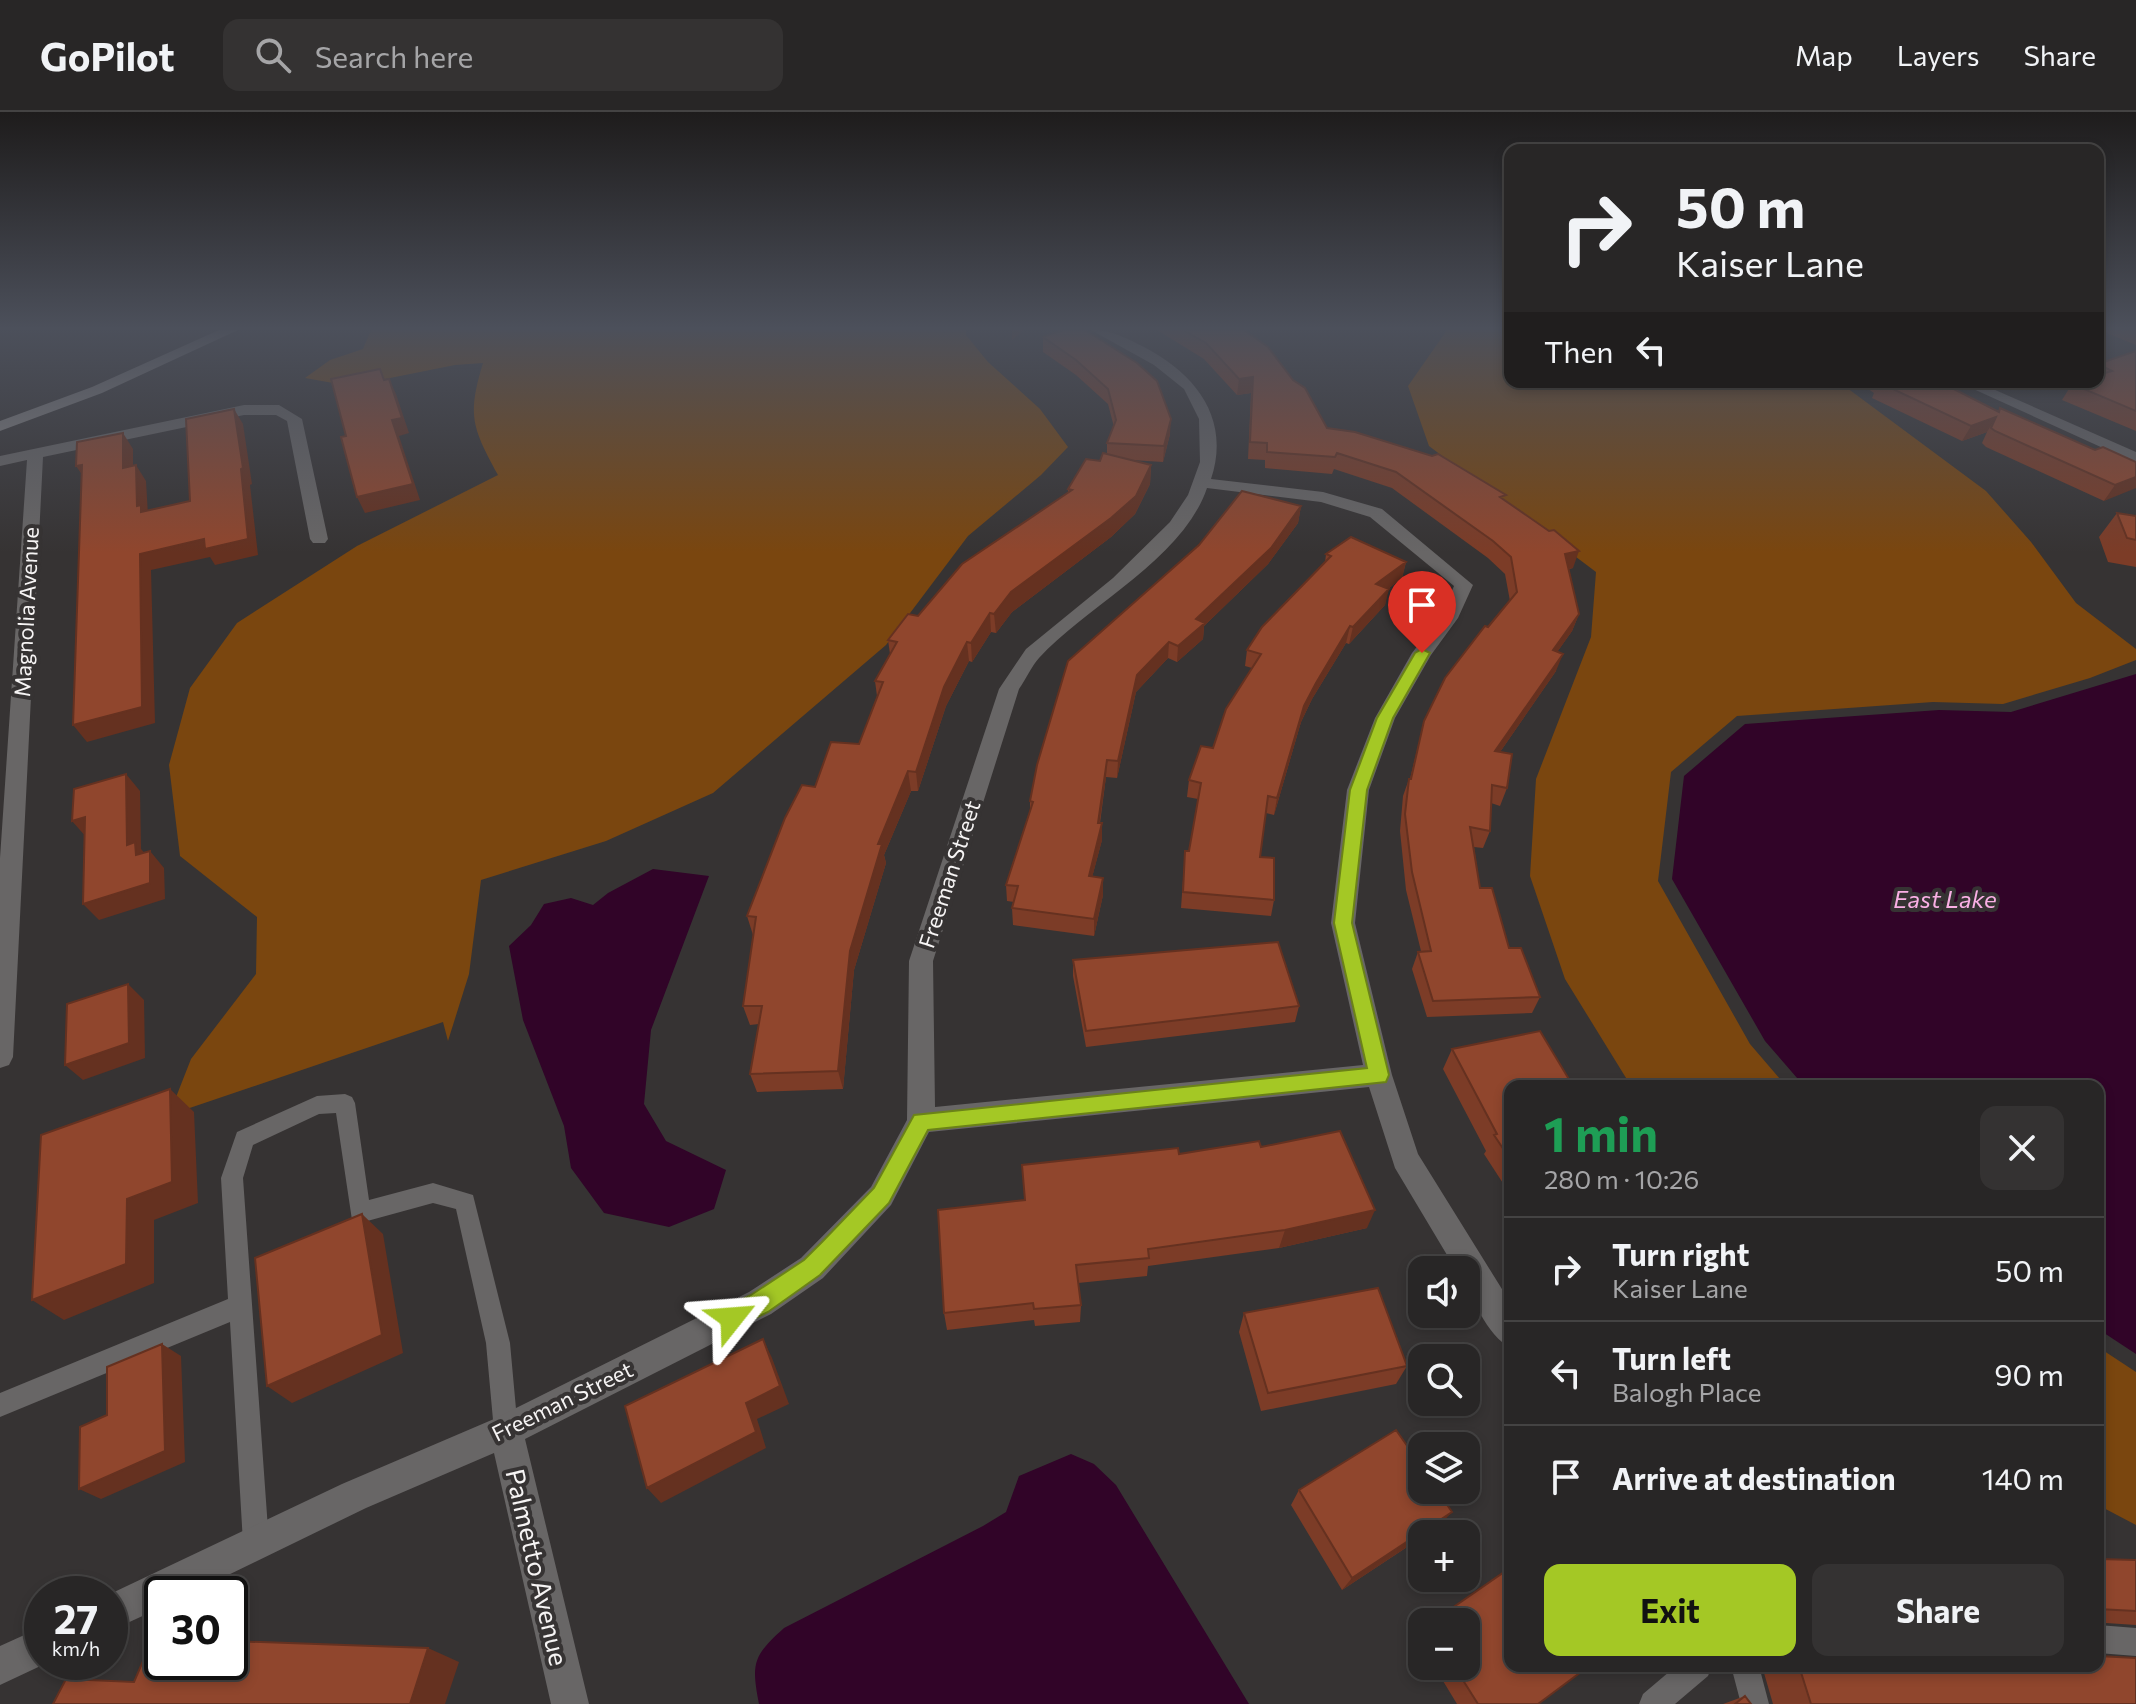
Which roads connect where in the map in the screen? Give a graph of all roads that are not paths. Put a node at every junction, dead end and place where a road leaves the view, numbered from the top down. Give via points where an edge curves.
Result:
1 (58, 404) edge
2 (1200, 404) edge
3 (2021, 404) edge
4 (0, 426) edge
5 (35, 454) junction
6 (2136, 458) edge
7 (0, 461) edge
8 (1205, 483) junction
9 (319, 539) dead end
10 (0, 1057) edge
11 (1379, 1075) junction
12 (921, 1121) junction
13 (240, 1306) junction
14 (1504, 1321) edge
15 (0, 1405) edge
16 (506, 1431) junction
17 (256, 1543) junction
18 (128, 1604) edge
19 (2104, 1639) edge
20 (2136, 1642) edge
21 (24, 1655) edge
22 (0, 1666) edge
23 (1691, 1672) edge
24 (1747, 1672) edge
25 (570, 1704) edge
26 (1653, 1704) edge
27 (1755, 1704) edge

1 - 4 street
2 - 8 street, Freeman Street via 1212,446
3 - 6 street
5 - 7 street
5 - 9 street via 244,410 279,410 294,419
5 - 10 street, Magnolia Avenue
8 - 11 street via 1323,497 1376,513 1464,585 1385,718 1358,790 1343,923
8 - 12 street, Freeman Street via 1166,540 1031,656 1009,689 921,961
11 - 12 street
11 - 14 street via 1405,1159
12 - 16 street, Freeman Street via 881,1196 812,1268 760,1303
13 - 15 lane
13 - 16 lane via 232,1178 244,1139 317,1105 345,1103 360,1213 433,1193 465,1202 498,1343
13 - 17 lane
16 - 17 street, Freeman Street
16 - 25 street, Palmetto Avenue
17 - 18 street, Freeman Street
19 - 20 lane
21 - 22 street
23 - 26 lane
24 - 27 lane

